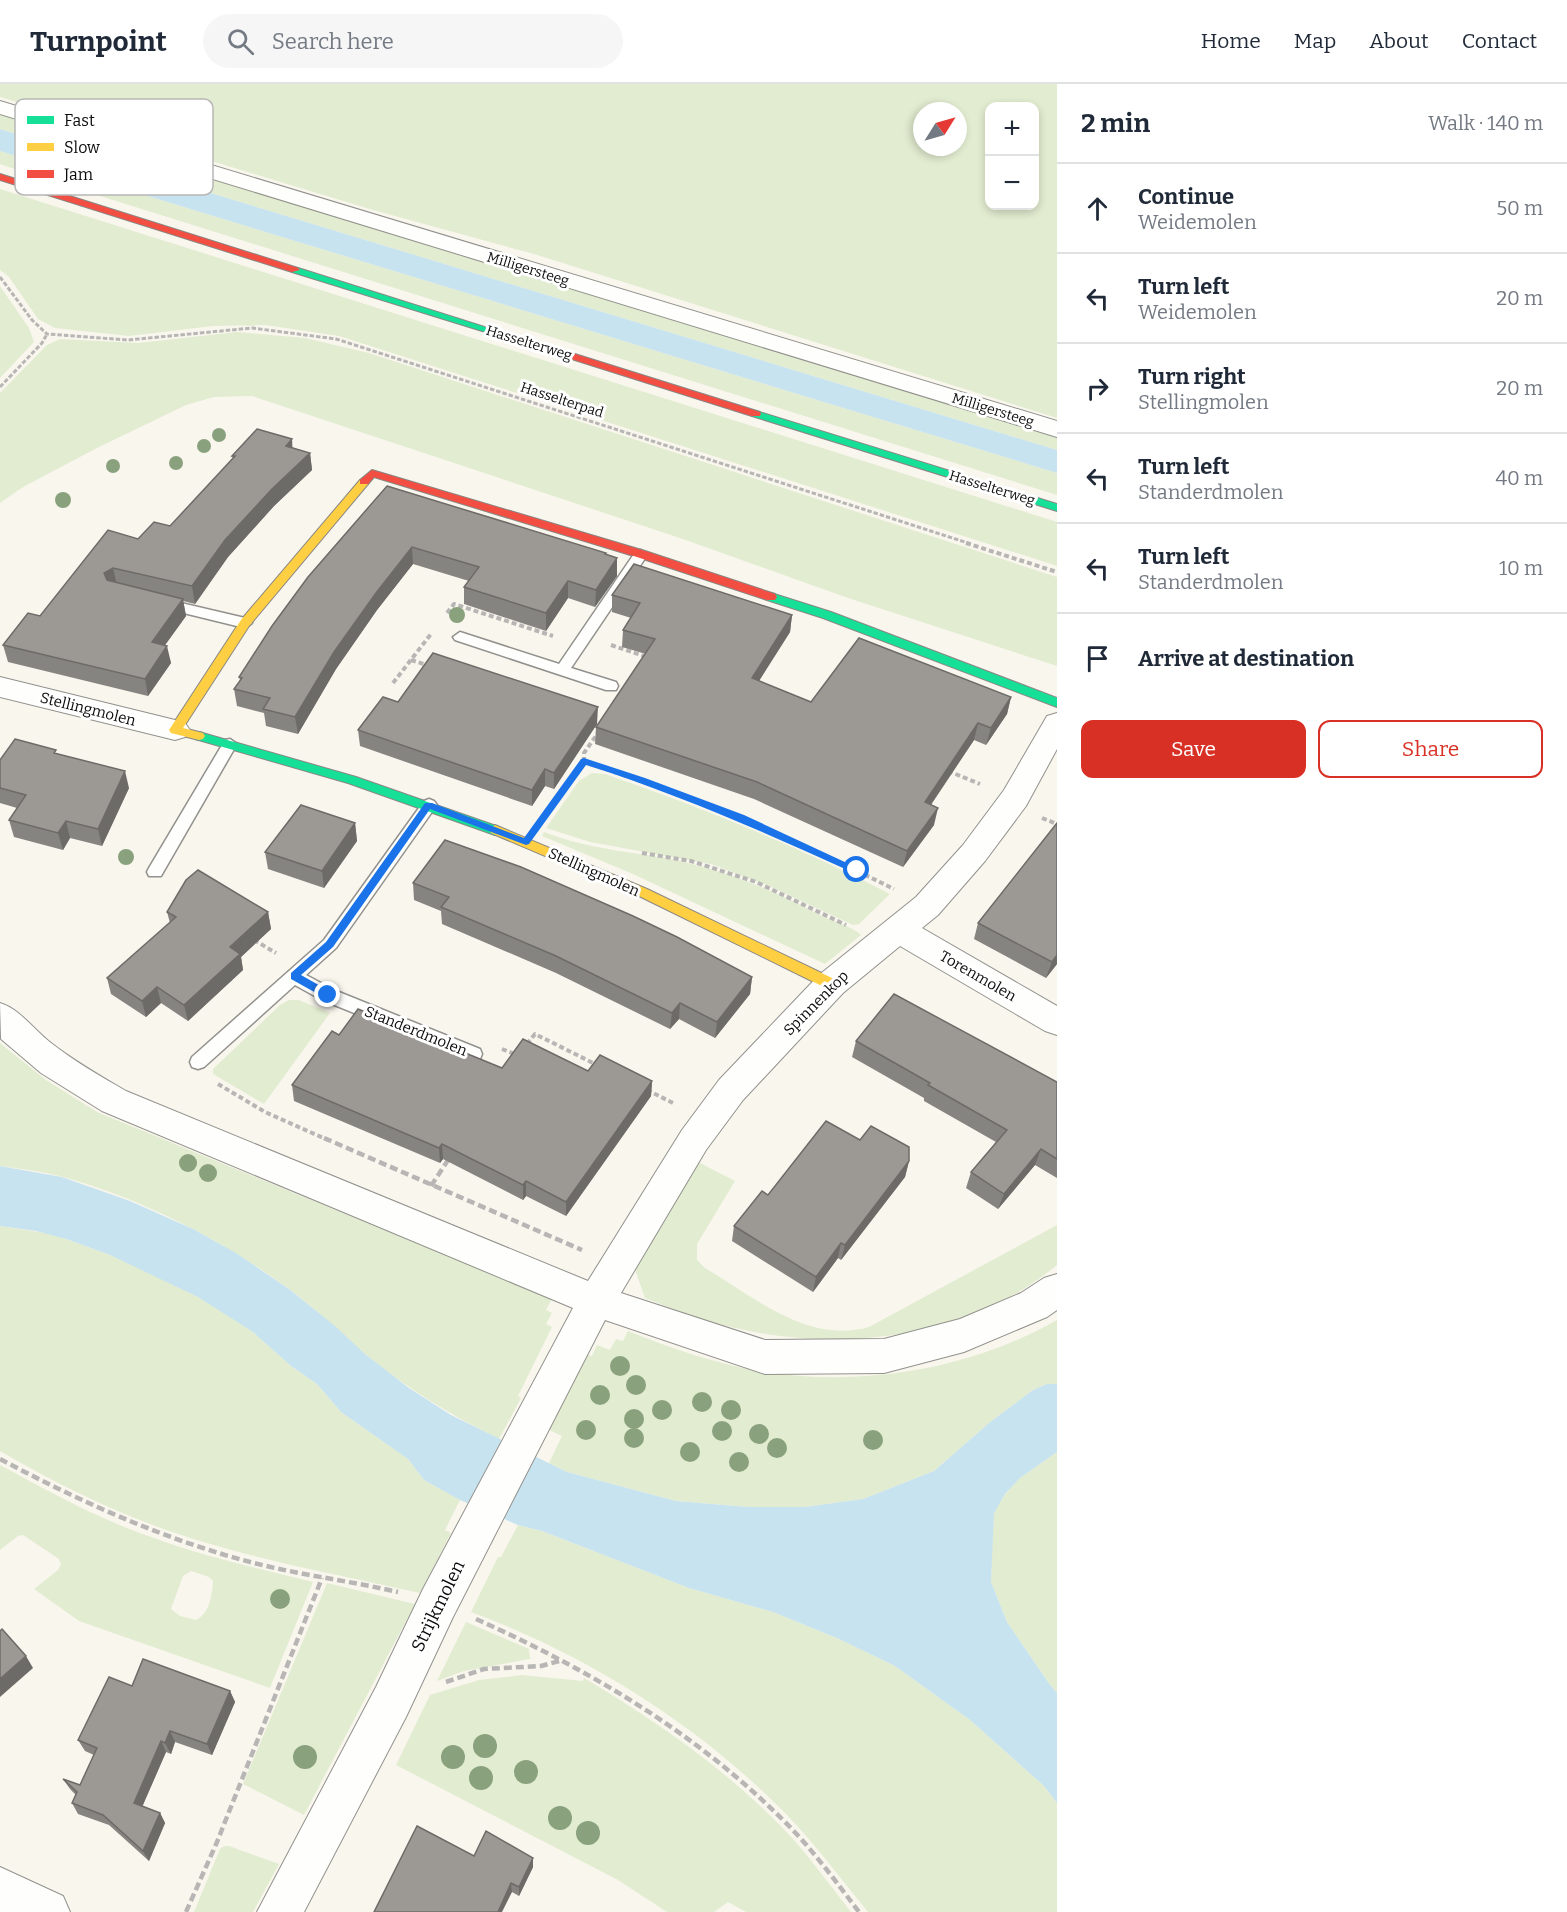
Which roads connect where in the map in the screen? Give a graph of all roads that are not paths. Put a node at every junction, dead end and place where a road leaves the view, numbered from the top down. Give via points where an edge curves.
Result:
1 (0, 107) edge
2 (15, 112) edge
3 (213, 172) edge
4 (0, 177) edge
5 (15, 182) edge
6 (57, 195) edge
7 (1057, 429) edge
8 (1057, 508) edge
9 (641, 554) junction
10 (148, 600) edge
11 (245, 623) junction
12 (460, 637) dead end
13 (562, 670) junction
14 (611, 686) dead end
15 (0, 687) edge
16 (1057, 703) edge
17 (1057, 723) edge
18 (176, 730) junction
19 (230, 744) junction
20 (429, 805) junction
21 (155, 872) dead end
22 (899, 930) junction
23 (298, 972) junction
24 (831, 984) junction
25 (0, 1016) edge
26 (1057, 1022) edge
27 (474, 1054) edge
28 (198, 1062) road end
29 (1057, 1290) edge
30 (596, 1301) junction
31 (0, 1889) edge
32 (47, 1912) edge
33 (280, 1912) edge

1 - 2 street, Milligersteeg
3 - 7 street, Milligersteeg
4 - 5 street, Hasselterweg
6 - 8 street, Hasselterweg
9 - 11 street via 372,474
9 - 13 lane
9 - 16 street via 827,615
10 - 11 lane
11 - 18 street
12 - 13 lane
13 - 14 lane
15 - 18 street, Stellingmolen
17 - 22 street, Spinnenkop via 1027,808 974,853 927,906
18 - 19 street, Stellingmolen
19 - 20 street, Stellingmolen
19 - 21 lane
20 - 23 lane via 330,944
20 - 24 street, Stellingmolen via 640,892
22 - 24 street, Spinnenkop
22 - 26 street, Torenmolen
23 - 27 lane, Standerdmolen via 328,995
23 - 28 lane
24 - 30 street, Spinnenkop via 731,1090 708,1120
25 - 30 street via 55,1066 114,1101
29 - 30 street via 1034,1305 964,1335 884,1356 831,1358 765,1357
30 - 33 street, Strijkmolen
31 - 32 street

